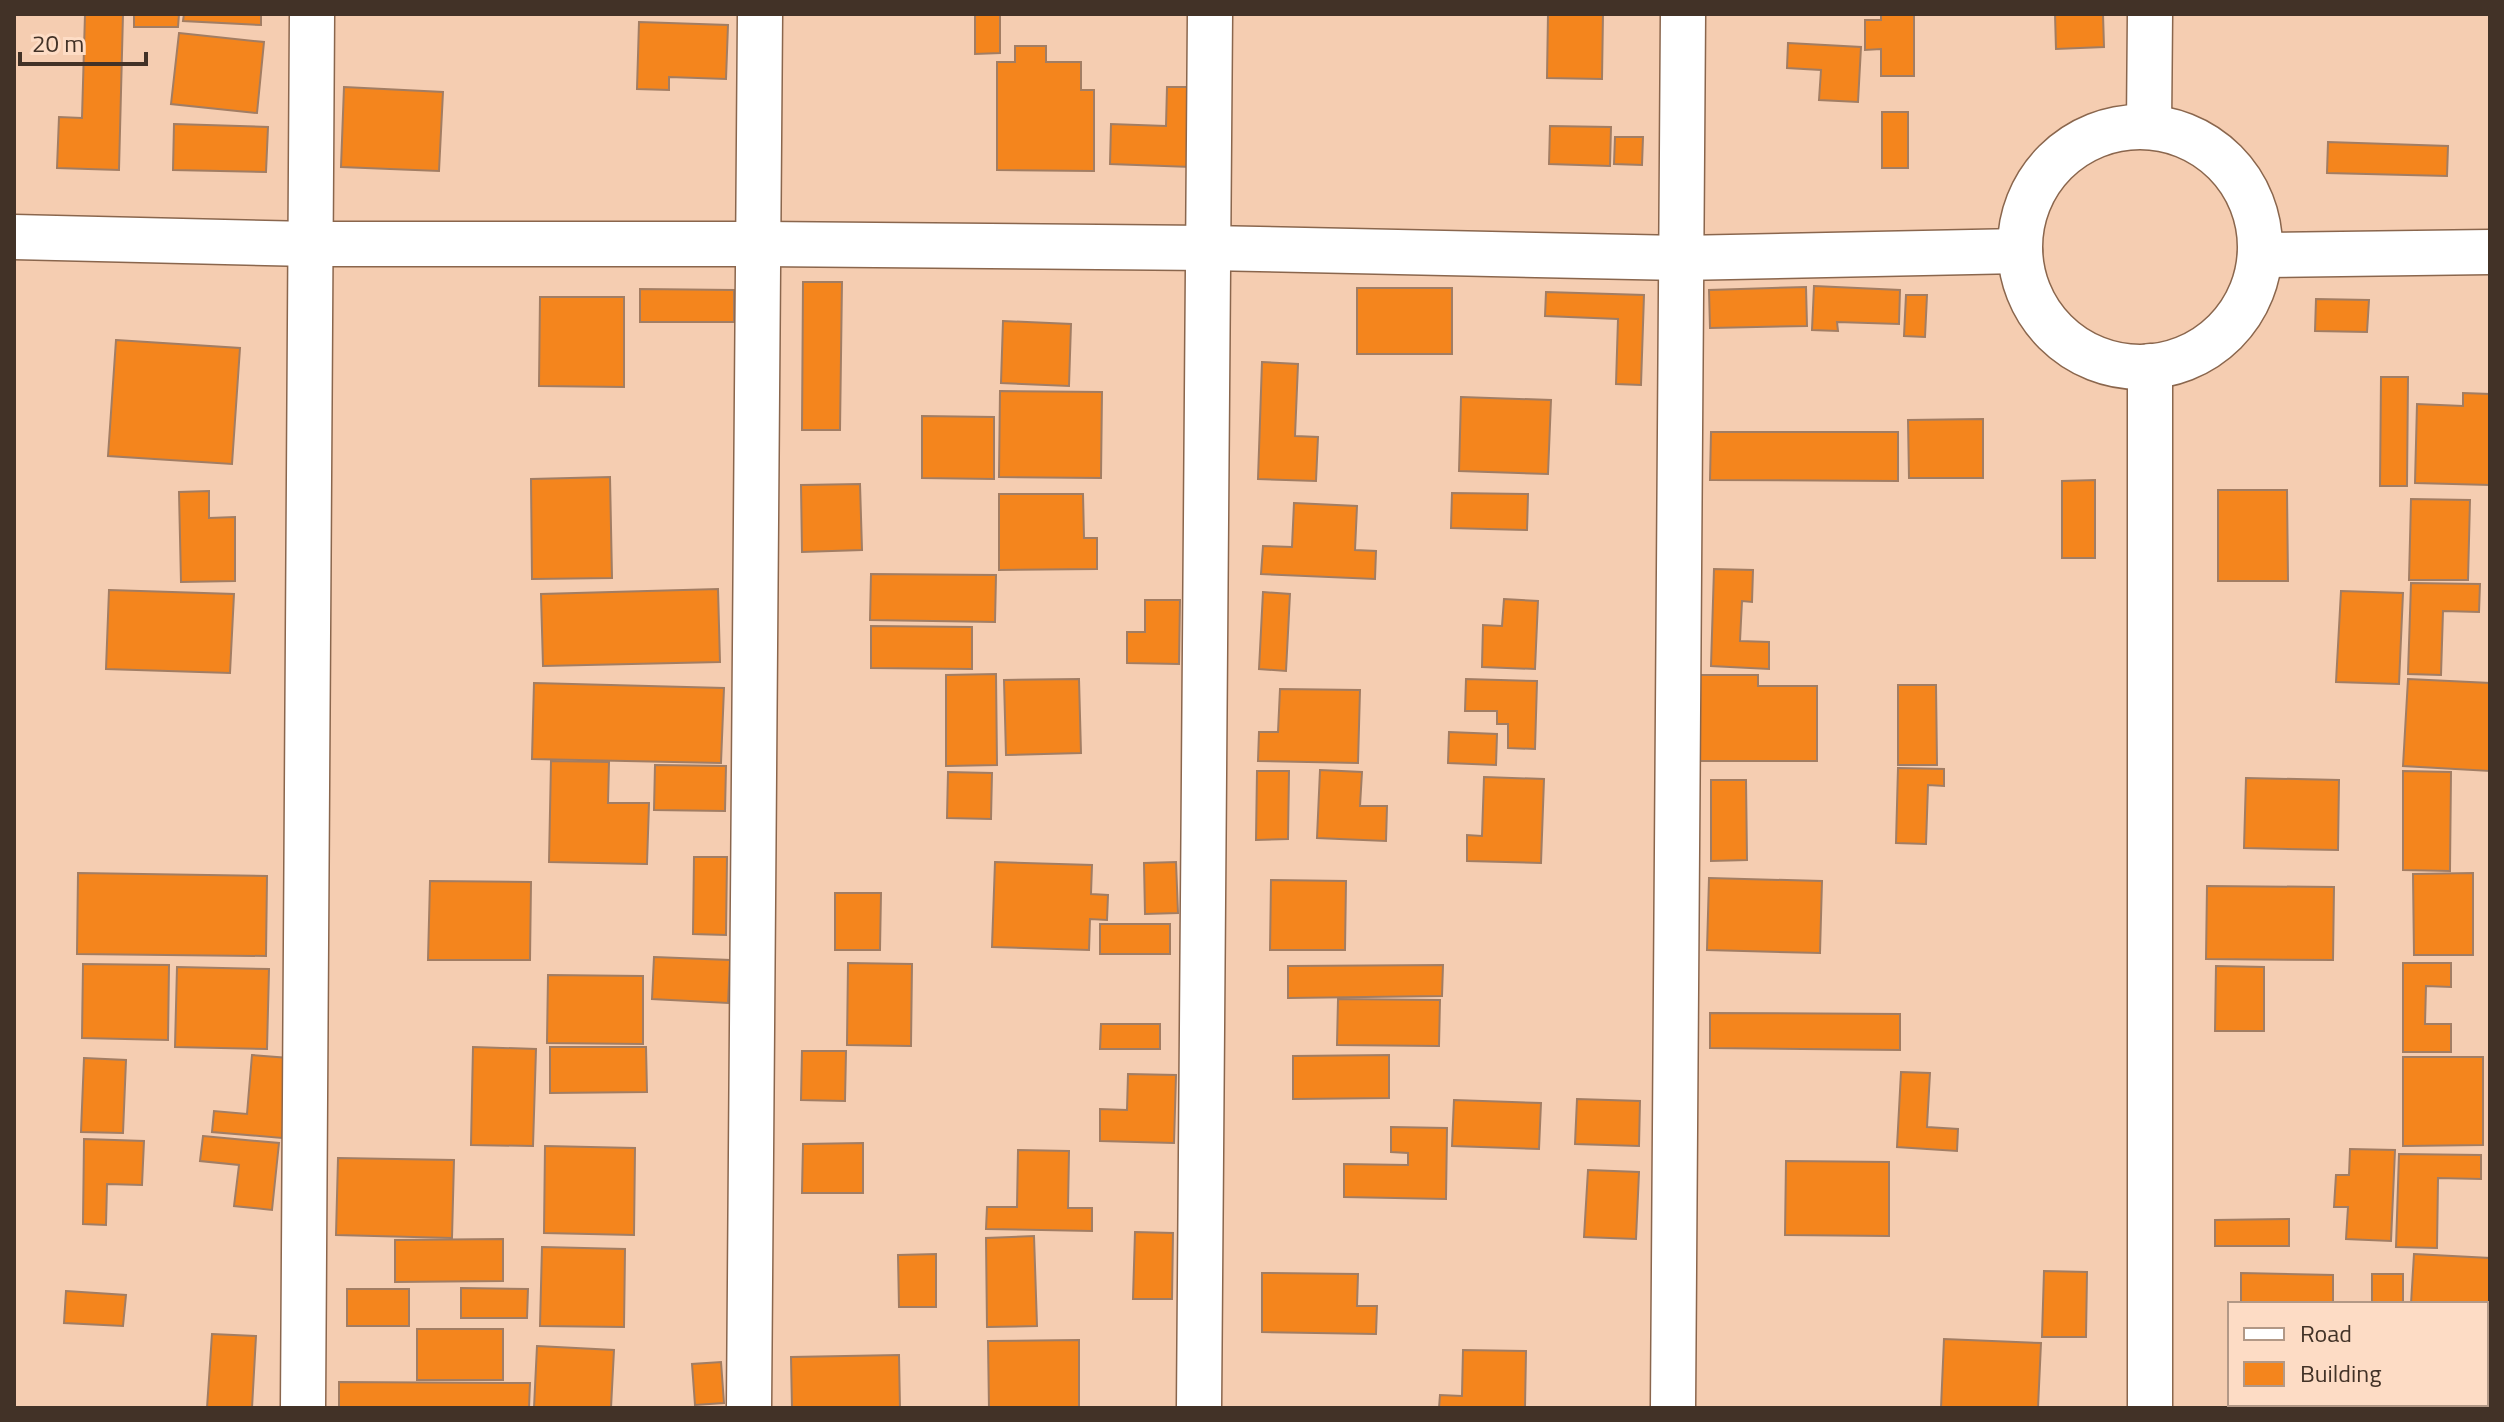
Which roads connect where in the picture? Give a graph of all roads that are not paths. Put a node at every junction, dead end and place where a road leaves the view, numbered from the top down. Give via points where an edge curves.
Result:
1 (312, 14) edge
2 (760, 14) edge
3 (1210, 14) edge
4 (1683, 14) edge
5 (2150, 14) edge
6 (2149, 126) junction
7 (14, 237) edge
8 (310, 244) junction
9 (758, 244) junction
10 (1208, 248) junction
11 (2020, 251) junction
12 (2490, 252) edge
13 (2260, 255) junction
14 (1681, 258) junction
15 (2150, 366) junction
16 (303, 1408) edge
17 (749, 1408) edge
18 (1199, 1408) edge
19 (1673, 1408) edge
20 (2150, 1408) edge

1 - 8 street
2 - 9 street
3 - 10 street
4 - 14 street
5 - 6 street
6 - 11 street via 2115,129 2065,153 2031,197
6 - 13 street via 2204,145 2229,166 2247,192
7 - 8 street
8 - 9 street
8 - 16 street
9 - 10 street
9 - 17 street
10 - 14 street
10 - 18 street
11 - 14 street
11 - 15 street via 2035,305 2072,346 2123,366
12 - 13 street
13 - 15 street via 2254,283 2225,331 2178,361
14 - 19 street
15 - 20 street

